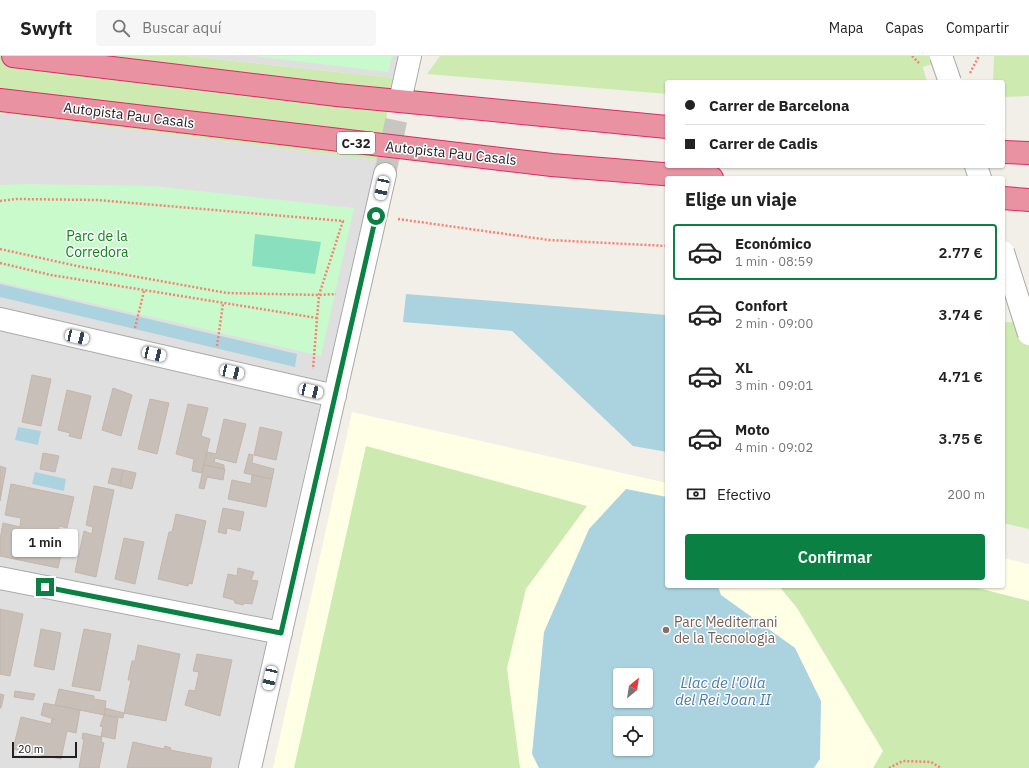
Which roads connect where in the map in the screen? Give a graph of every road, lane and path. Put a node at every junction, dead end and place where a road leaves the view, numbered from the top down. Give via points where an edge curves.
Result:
1 (14, 56) edge
2 (410, 56) edge
3 (912, 56) edge
4 (979, 56) edge
5 (932, 61) edge
6 (959, 78) edge
7 (402, 92) tunnel mouth
8 (0, 100) edge
9 (665, 127) edge
10 (1005, 152) edge
11 (1029, 153) edge
12 (385, 174) tunnel mouth
13 (688, 176) edge
14 (1005, 198) edge
15 (1029, 200) edge
16 (0, 201) edge
17 (376, 216) junction
18 (665, 246) edge
19 (0, 249) edge
20 (1005, 258) edge
21 (0, 263) edge
22 (144, 290) junction
23 (358, 292) junction
24 (319, 295) junction
25 (223, 304) junction
26 (317, 318) junction
27 (0, 319) edge
28 (134, 333) dead end
29 (1029, 334) edge
30 (216, 352) dead end
31 (311, 391) junction
32 (335, 396) junction
33 (0, 578) edge
34 (281, 633) junction
35 (250, 768) edge
36 (889, 768) edge
37 (941, 768) edge

1 - 9 highway via 337,95
2 - 7 street
3 - 5 path
4 - 6 path
5 - 6 street, bridge
8 - 13 highway, Autopista Pau Casals / C-32 via 544,164
10 - 11 highway
12 - 17 street
14 - 15 highway
16 - 24 path via 16,198 97,200 342,221
17 - 18 path via 549,240
17 - 23 street
19 - 24 path via 227,293
20 - 29 street, bridge
21 - 22 path via 51,275
22 - 25 path
22 - 28 path
23 - 24 path
23 - 32 street
24 - 26 path
25 - 26 path
25 - 30 path
26 - 31 path
27 - 31 street
31 - 32 street
32 - 34 street
33 - 34 street
34 - 35 street
36 - 37 path via 903,760 931,762

